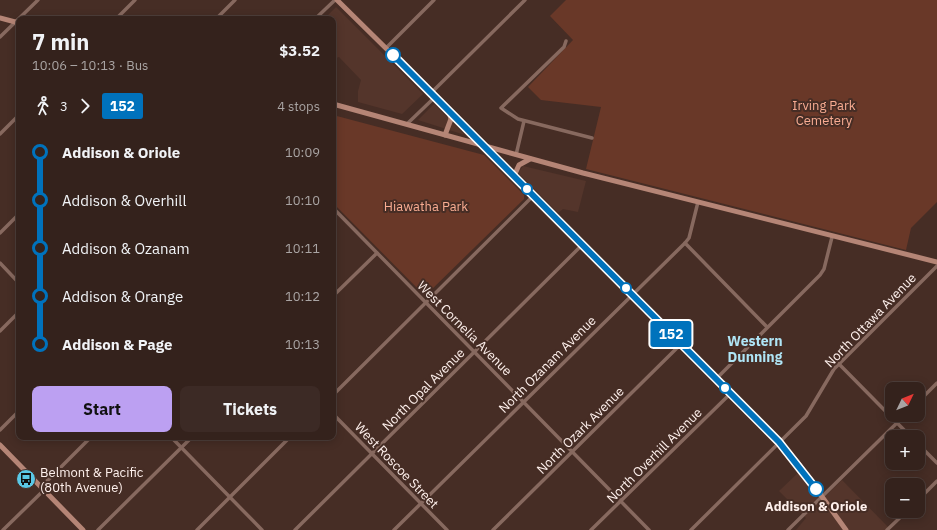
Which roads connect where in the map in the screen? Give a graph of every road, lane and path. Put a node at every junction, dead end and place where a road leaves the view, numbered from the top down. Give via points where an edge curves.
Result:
1 (38, 0) edge
2 (128, 0) edge
3 (135, 0) edge
4 (235, 0) edge
5 (336, 0) edge
6 (434, 0) edge
7 (525, 0) edge
8 (132, 4) junction
9 (23, 16) edge
10 (119, 16) edge
11 (219, 16) edge
12 (319, 16) edge
13 (0, 18) edge
14 (16, 22) edge
15 (16, 23) edge
16 (0, 38) edge
17 (566, 41) dead end
18 (386, 48) junction
19 (433, 95) junction
20 (336, 105) edge
21 (449, 111) junction
22 (16, 118) edge
23 (524, 121) junction
24 (408, 123) junction
25 (0, 134) edge
26 (445, 135) junction
27 (592, 138) dead end
28 (487, 148) junction
29 (516, 155) junction
30 (530, 159) junction
31 (514, 176) junction
32 (534, 196) junction
33 (698, 202) junction
34 (336, 211) edge
35 (16, 217) edge
36 (0, 233) edge
37 (832, 237) junction
38 (685, 243) junction
39 (582, 245) junction
40 (377, 253) junction
41 (937, 262) edge
42 (0, 263) edge
43 (937, 266) edge
44 (16, 279) edge
45 (336, 293) edge
46 (632, 294) junction
47 (426, 303) junction
48 (16, 315) edge
49 (767, 328) junction
50 (0, 331) edge
51 (681, 344) junction
52 (474, 352) junction
53 (839, 364) junction
54 (716, 379) junction
55 (937, 383) edge
56 (336, 392) edge
57 (730, 394) junction
58 (925, 395) edge
59 (523, 402) junction
60 (885, 410) edge
61 (16, 414) edge
62 (336, 417) edge
63 (897, 422) joint
64 (0, 430) edge
65 (904, 430) edge
66 (88, 440) edge
67 (174, 440) edge
68 (189, 440) edge
69 (287, 440) edge
70 (779, 442) junction
71 (0, 445) edge
72 (181, 448) junction
73 (925, 451) edge
74 (572, 452) junction
75 (372, 454) junction
76 (937, 463) edge
77 (937, 481) edge
78 (42, 488) junction
79 (925, 493) edge
80 (822, 496) junction
81 (230, 497) junction
82 (621, 501) junction
83 (421, 503) junction
84 (900, 518) edge
85 (3, 530) edge
86 (83, 530) edge
87 (98, 530) edge
88 (197, 530) edge
89 (262, 530) edge
90 (295, 530) edge
91 (394, 530) edge
92 (447, 530) edge
93 (492, 530) edge
94 (592, 530) edge
95 (649, 530) edge
96 (691, 530) edge
97 (788, 530) edge
98 (846, 530) edge
99 (887, 530) edge

1 - 9 street
2 - 8 street
3 - 8 street
4 - 11 street
5 - 12 street
5 - 18 main road
6 - 18 street
7 - 19 street
8 - 10 street
13 - 14 main road
15 - 16 street
17 - 23 street via 564,47 501,108
18 - 19 main road
19 - 21 main road
19 - 24 street
20 - 24 main road
21 - 26 main road via 451,119
21 - 28 main road
22 - 25 street
23 - 27 street
23 - 29 street
24 - 26 main road
26 - 28 main road
28 - 29 main road
28 - 31 main road
29 - 30 main road
30 - 31 main road via 519,165
30 - 33 main road
31 - 32 main road
32 - 39 main road
32 - 47 street
33 - 37 main road
33 - 38 street, North Ozanam Avenue
34 - 40 street, West Cornelia Avenue
35 - 36 street
37 - 41 main road
37 - 49 street via 824,269
38 - 46 street, North Ozanam Avenue
38 - 49 street
39 - 46 main road
39 - 52 street, North Opal Avenue
40 - 45 street
40 - 47 street, West Cornelia Avenue
42 - 44 street
43 - 53 street, North Ottawa Avenue
46 - 51 main road
46 - 59 street, North Ozanam Avenue
47 - 52 street, West Cornelia Avenue
47 - 56 street
48 - 50 street
49 - 54 street
51 - 54 main road
51 - 74 street, North Ozark Avenue
52 - 59 street, West Cornelia Avenue
52 - 75 street, North Opal Avenue
53 - 60 street
53 - 70 street, North Ottawa Avenue via 806,416
54 - 57 main road
55 - 58 street
57 - 70 main road
57 - 82 street, North Overhill Avenue
59 - 74 street, West Cornelia Avenue
59 - 83 street, North Ozanam Avenue
61 - 64 street
62 - 75 street, West Roscoe Street
63 - 65 street
63 - 80 street
66 - 78 street
67 - 72 street
68 - 72 street
69 - 81 street
70 - 80 main road
70 - 96 street, North Ottawa Avenue
71 - 78 main road
72 - 81 street
72 - 87 street
73 - 76 street
74 - 82 street, West Cornelia Avenue
74 - 93 street, North Ozark Avenue
75 - 83 street, West Roscoe Street
75 - 90 street, North Opal Avenue
77 - 79 street
78 - 85 street
78 - 86 main road
80 - 97 street
80 - 98 main road
81 - 88 street
81 - 89 street
82 - 94 street, North Overhill Avenue
82 - 95 street, West Cornelia Avenue
83 - 91 street, North Ozanam Avenue
83 - 92 street, West Roscoe Street
84 - 99 street

